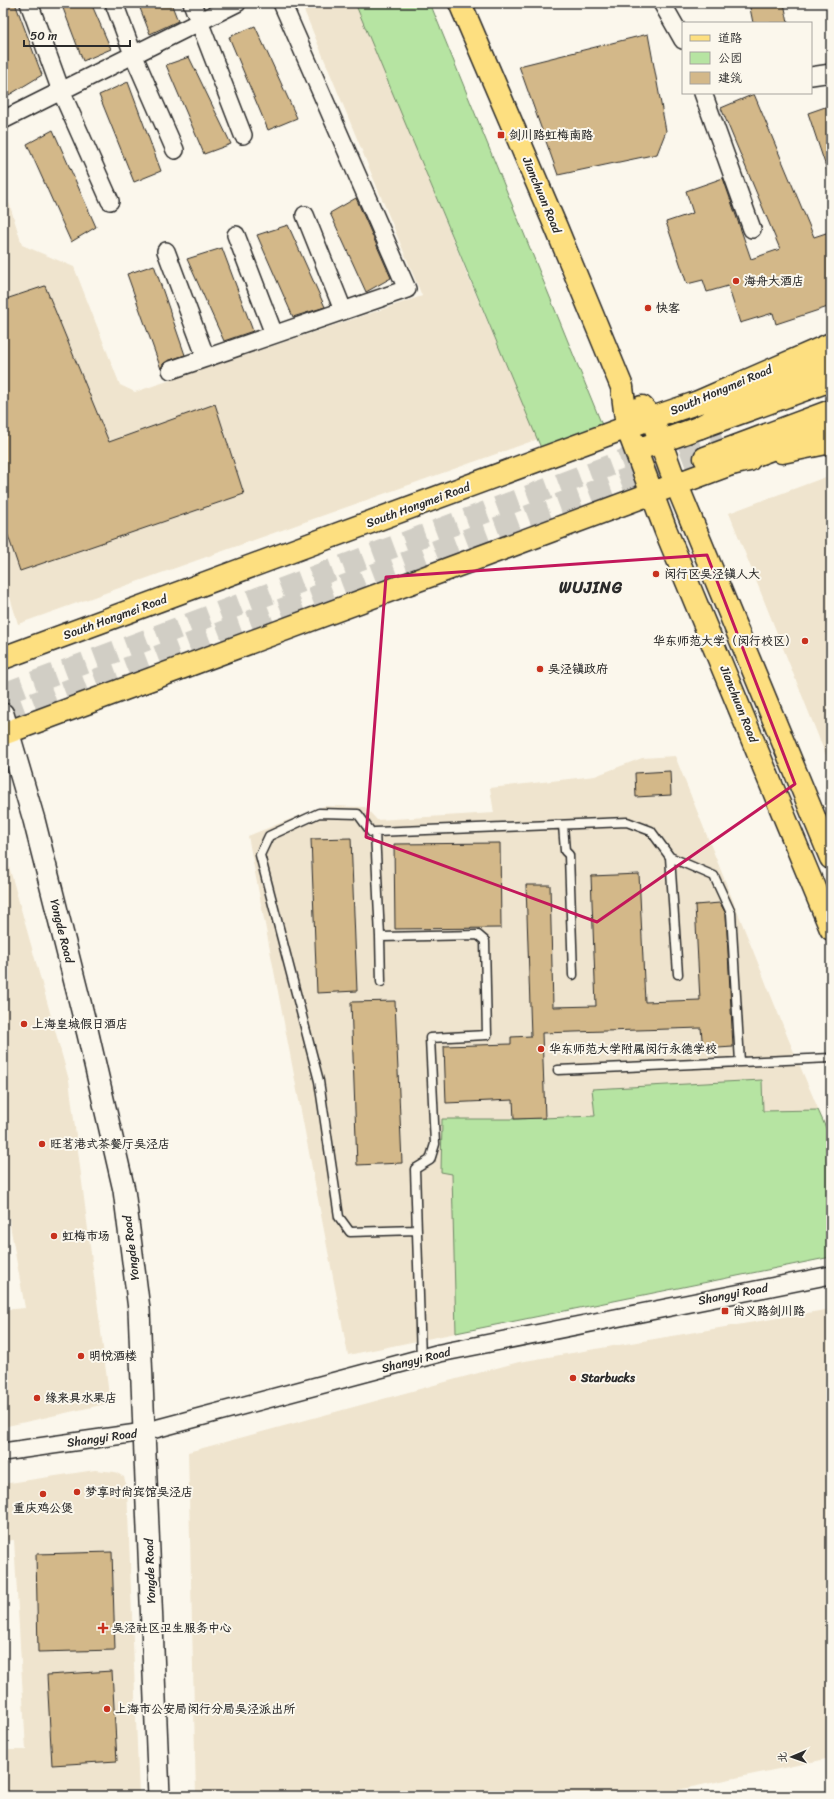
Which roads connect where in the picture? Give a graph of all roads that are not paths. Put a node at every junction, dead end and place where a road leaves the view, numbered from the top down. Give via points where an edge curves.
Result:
1 (29, 3) edge
2 (114, 3) edge
3 (192, 3) edge
4 (237, 3) edge
5 (282, 3) edge
6 (460, 3) edge
7 (662, 3) edge
8 (199, 21) junction
9 (682, 38) edge
10 (133, 54) junction
11 (831, 73) edge
12 (812, 76) edge
13 (61, 91) junction
14 (704, 94) edge
15 (3, 120) edge
16 (243, 135) dead end
17 (175, 150) dead end
18 (110, 201) dead end
19 (305, 215) dead end
20 (752, 229) dead end
21 (236, 234) dead end
22 (166, 251) dead end
23 (344, 310) junction
24 (274, 334) junction
25 (831, 344) edge
26 (206, 358) junction
27 (831, 360) edge
28 (171, 370) dead end
29 (799, 373) junction
30 (831, 380) edge
31 (622, 387) junction
32 (696, 403) junction
33 (831, 411) edge
34 (652, 418) junction
35 (627, 427) junction
36 (700, 427) junction
37 (831, 427) edge
38 (661, 441) junction
39 (831, 442) edge
40 (635, 450) junction
41 (731, 464) junction
42 (674, 478) junction
43 (649, 486) junction
44 (3, 658) edge
45 (5, 726) edge
46 (563, 825) junction
47 (371, 832) dead end
48 (670, 857) junction
49 (831, 858) edge
50 (831, 929) edge
51 (380, 937) junction
52 (678, 974) dead end
53 (573, 975) dead end
54 (381, 982) dead end
55 (831, 1058) edge
56 (740, 1062) junction
57 (558, 1070) dead end
58 (417, 1230) junction
59 (831, 1275) edge
60 (421, 1359) junction
61 (144, 1432) junction
62 (3, 1452) edge
63 (158, 1796) edge

1 - 13 street
2 - 10 street
3 - 8 street
4 - 8 street
5 - 23 street via 407,288
6 - 31 main road, Jianchuan Road
7 - 9 street
8 - 10 street
8 - 16 street
10 - 13 street
10 - 17 street
11 - 12 street
13 - 15 street
13 - 18 street
14 - 20 street
19 - 23 street
21 - 24 street
22 - 26 street
23 - 24 street
24 - 26 street
25 - 32 main road, South Hongmei Road
26 - 28 street
27 - 29 main road
29 - 32 main road
29 - 36 main road
30 - 36 main road, South Hongmei Road
31 - 34 main road, Jianchuan Road
31 - 35 main road, Jianchuan Road
32 - 34 main road, South Hongmei Road
33 - 42 main road
34 - 35 main road, South Hongmei Road
34 - 38 main road, Jianchuan Road
35 - 40 main road, Jianchuan Road
35 - 44 main road, South Hongmei Road
36 - 38 main road, South Hongmei Road
37 - 41 main road
38 - 40 main road, South Hongmei Road
38 - 42 main road, Jianchuan Road
39 - 41 main road
40 - 43 main road, Jianchuan Road
41 - 42 main road
42 - 43 main road
42 - 49 main road, Jianchuan Road
43 - 45 main road
43 - 50 main road, Jianchuan Road
45 - 61 street, Yongde Road via 34,820 124,1190 139,1309
46 - 48 lane via 627,822 651,831
46 - 51 lane via 375,832
46 - 53 lane via 565,851 569,855
47 - 58 lane via 358,814 320,813 269,836 260,855 319,1081 339,1217 350,1232
48 - 52 lane
48 - 56 lane via 714,876 731,913
51 - 54 lane
51 - 58 lane via 478,935 485,942 487,1035 430,1038 435,1144 430,1160 414,1169
55 - 56 lane
56 - 57 lane
58 - 60 lane
59 - 60 street, Shangyi Road via 440,1353
60 - 61 street, Shangyi Road
61 - 62 street, Shangyi Road
61 - 63 street, Yongde Road

